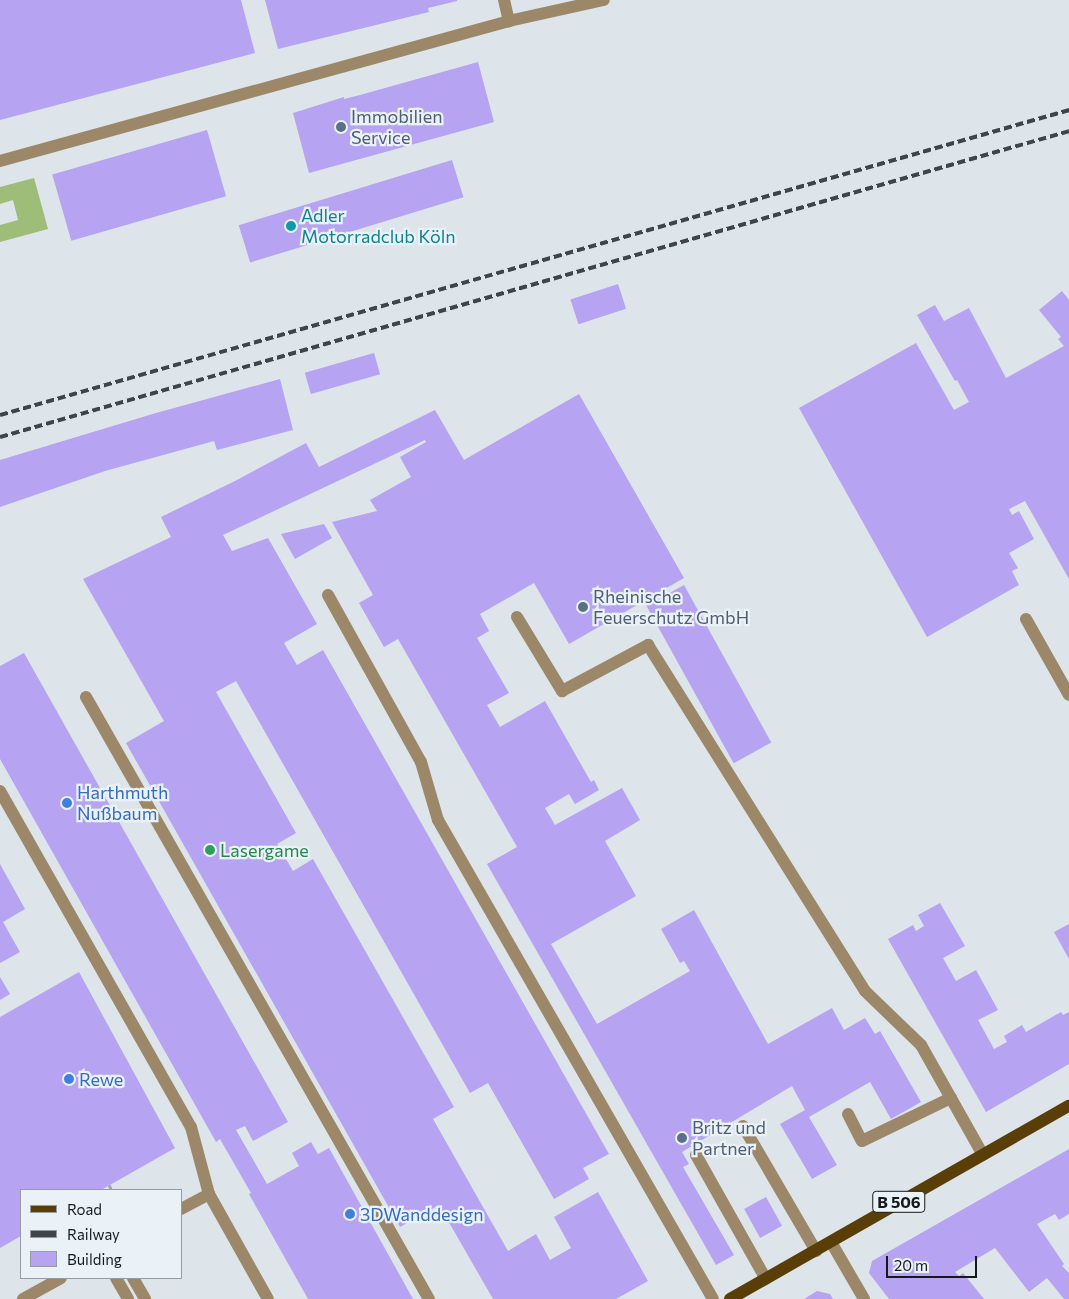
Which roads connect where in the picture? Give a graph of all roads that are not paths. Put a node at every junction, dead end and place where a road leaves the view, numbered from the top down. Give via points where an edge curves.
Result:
1 (504, 0) edge
2 (604, 0) edge
3 (582, 2) edge
4 (509, 21) junction
5 (0, 161) edge
6 (328, 595) dead end
7 (518, 617) dead end
8 (1026, 619) dead end
9 (1069, 695) edge
10 (86, 697) dead end
11 (0, 791) edge
12 (951, 1098) junction
13 (1069, 1106) edge
14 (848, 1114) dead end
15 (743, 1126) dead end
16 (696, 1155) dead end
17 (983, 1155) junction
18 (209, 1194) junction
19 (182, 1208) edge
20 (831, 1242) junction
21 (816, 1251) junction
22 (59, 1279) edge
23 (117, 1279) edge
24 (134, 1279) edge
25 (766, 1279) junction
26 (23, 1299) edge
27 (128, 1299) edge
28 (145, 1299) edge
29 (268, 1299) edge
30 (429, 1299) edge
31 (713, 1299) edge
32 (730, 1299) edge
33 (864, 1299) edge

1 - 4 street
2 - 3 street
3 - 4 street
4 - 5 street
6 - 31 street via 421,762 438,820
7 - 12 street via 562,691 648,645 865,991 921,1045
8 - 9 street
10 - 30 street
11 - 18 street via 191,1127
12 - 14 street via 862,1141
12 - 17 street
13 - 17 main road, B 506
15 - 21 street
16 - 25 street
17 - 20 main road, B 506
18 - 19 street
18 - 29 street
20 - 21 main road, B 506
20 - 33 street
21 - 25 main road, B 506
22 - 26 street
23 - 27 street
24 - 28 street
25 - 32 main road, B 506

